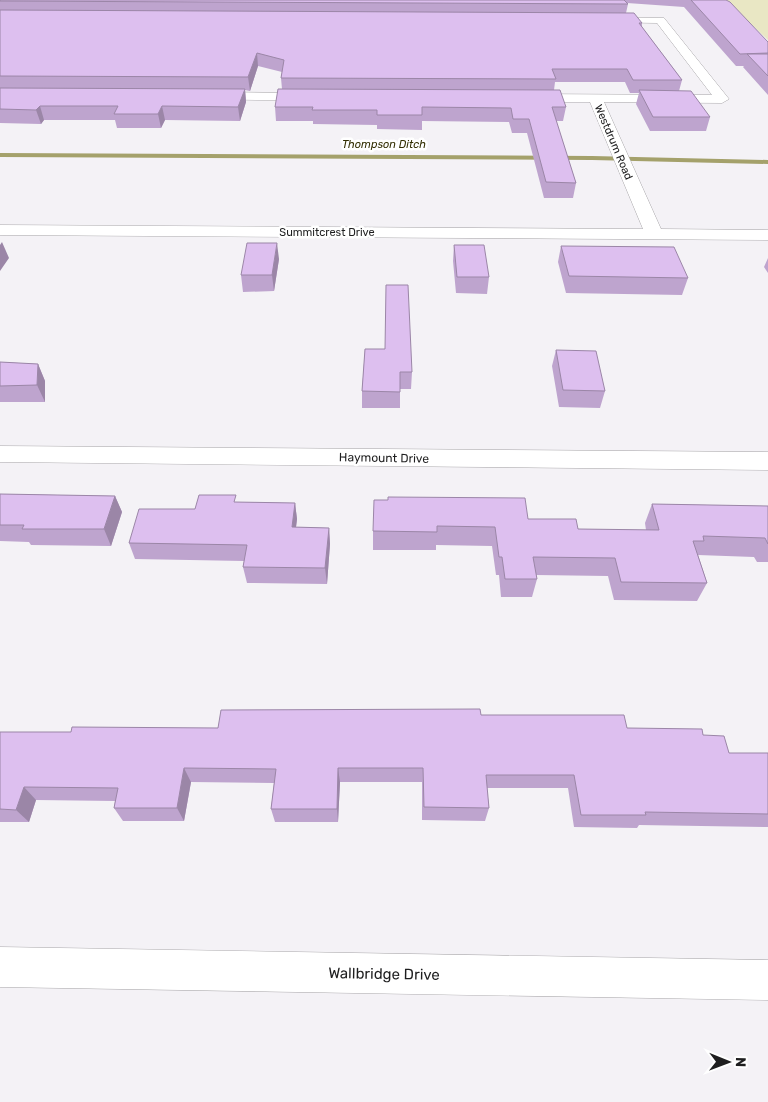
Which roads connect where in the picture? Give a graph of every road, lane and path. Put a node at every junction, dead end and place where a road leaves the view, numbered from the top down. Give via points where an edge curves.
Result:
1 (591, 20) edge
2 (198, 96) edge
3 (327, 97) edge
4 (506, 98) edge
5 (595, 98) junction
6 (0, 230) edge
7 (654, 234) junction
8 (768, 235) edge
9 (0, 454) edge
10 (768, 461) edge
11 (0, 967) edge
12 (768, 980) edge

1 - 5 street, Westdrum Road via 660,20 722,99
2 - 3 street
4 - 5 street
5 - 7 street, Westdrum Road
6 - 7 street, Summitcrest Drive
7 - 8 street
9 - 10 street, Haymount Drive
11 - 12 street, Wallbridge Drive

